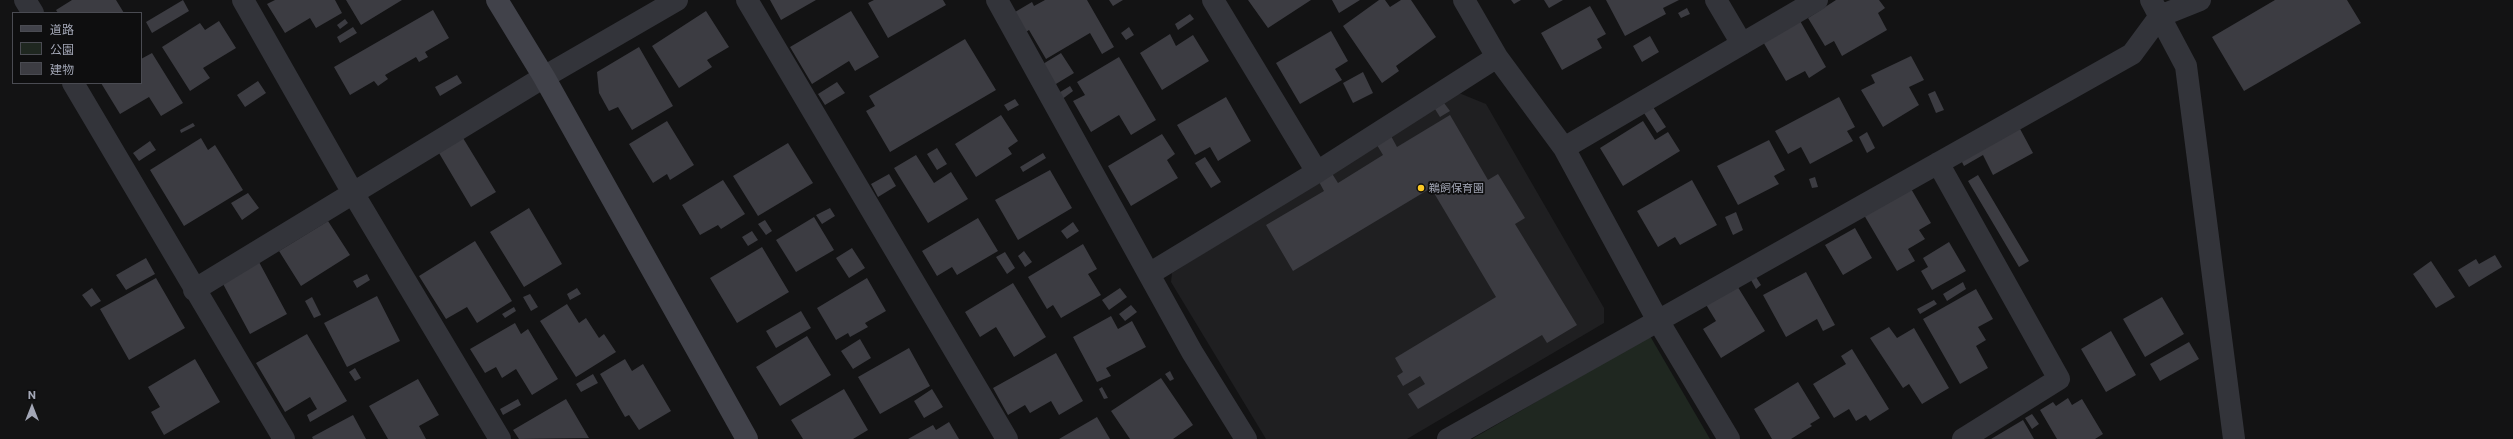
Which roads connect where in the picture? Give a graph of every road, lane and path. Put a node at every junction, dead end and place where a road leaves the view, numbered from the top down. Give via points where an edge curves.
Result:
1 (25, 0) edge
2 (243, 0) edge
3 (497, 0) edge
4 (677, 0) edge
5 (747, 0) edge
6 (997, 0) edge
7 (1213, 0) edge
8 (1464, 0) edge
9 (1716, 0) edge
10 (1817, 0) edge
11 (2200, 0) edge
12 (2156, 8) edge
13 (32, 12) edge
14 (1742, 44) junction
15 (1497, 57) junction
16 (544, 77) junction
17 (74, 84) edge
18 (1564, 148) junction
19 (1938, 162) junction
20 (1317, 172) junction
21 (353, 193) junction
22 (1149, 274) junction
23 (194, 290) junction
24 (1657, 320) junction
25 (284, 439) edge
26 (500, 439) edge
27 (747, 439) edge
28 (1007, 439) edge
29 (1246, 439) edge
30 (1448, 439) edge
31 (1729, 439) edge
32 (1963, 439) edge
33 (2234, 439) edge

1 - 13 street
2 - 21 street
3 - 16 street
4 - 16 street
5 - 28 street
6 - 22 street
7 - 20 street
8 - 15 street
9 - 14 street
10 - 14 street
11 - 12 street
12 - 19 street via 2132,54
12 - 33 street via 2186,66
14 - 18 street
15 - 18 street
15 - 20 street
16 - 21 street
16 - 27 street
17 - 23 street
18 - 24 street
19 - 24 street
19 - 32 street via 2059,380
20 - 22 street
21 - 23 street
21 - 26 street
22 - 29 street via 1192,352
23 - 25 street
24 - 30 street
24 - 31 street

